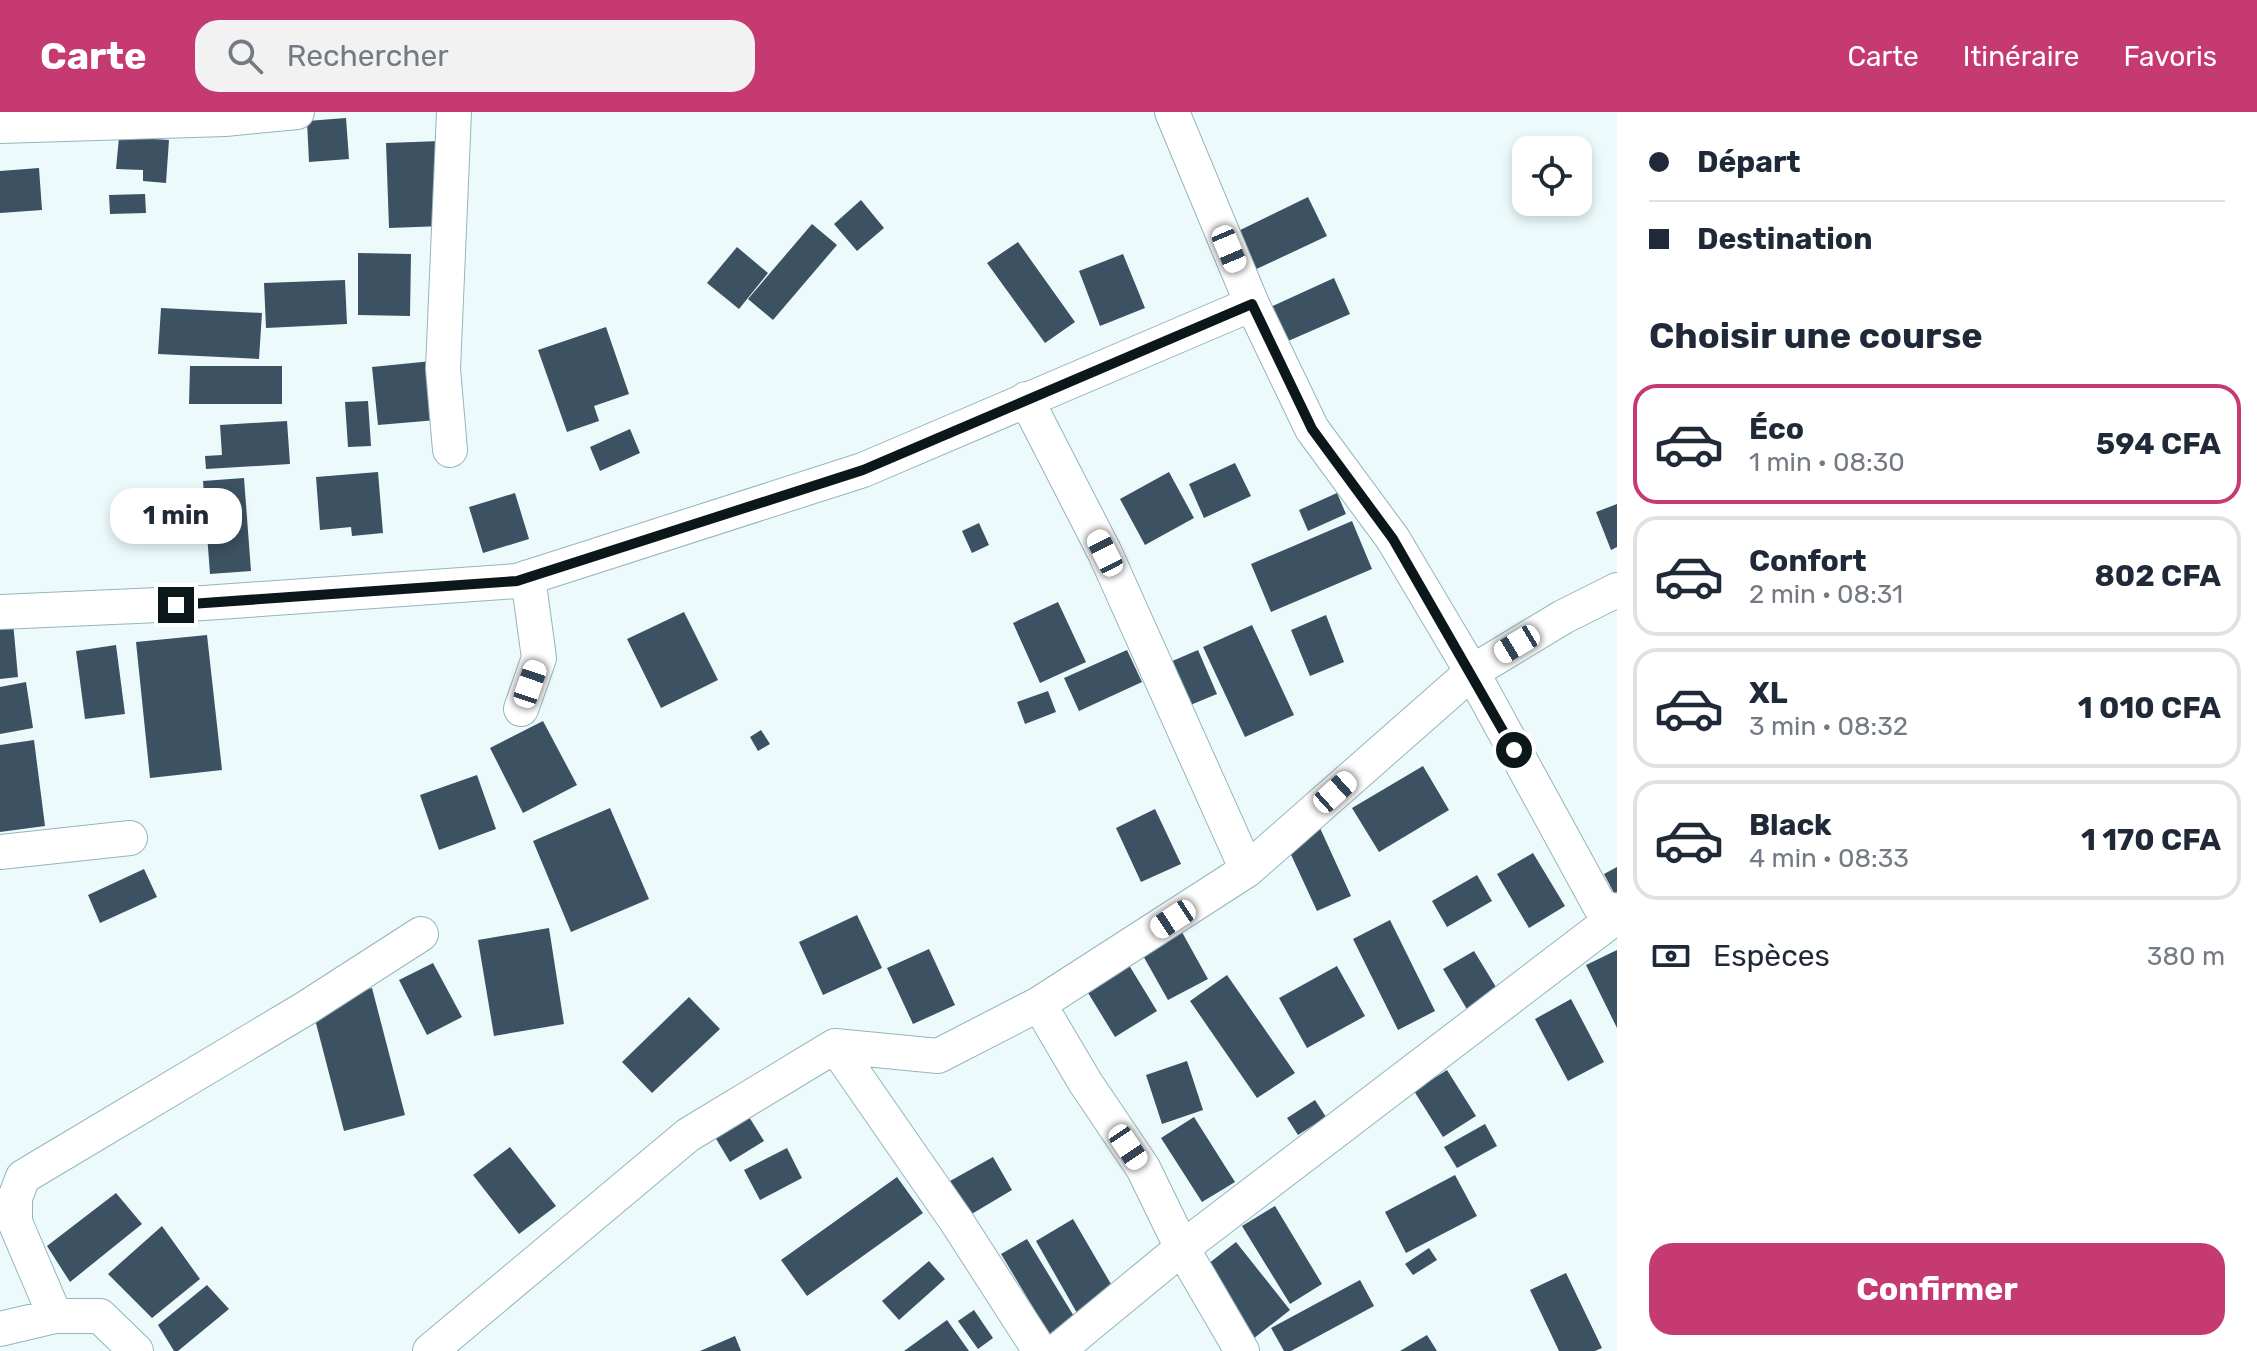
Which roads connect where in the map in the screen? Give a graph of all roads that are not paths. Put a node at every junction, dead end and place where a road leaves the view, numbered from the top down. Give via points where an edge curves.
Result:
1 (297, 112) edge
2 (454, 112) edge
3 (1172, 112) edge
4 (0, 126) edge
5 (1252, 304) junction
6 (1026, 399) junction
7 (450, 450) dead end
8 (528, 577) junction
9 (1617, 590) edge
10 (0, 612) edge
11 (1472, 672) junction
12 (521, 709) dead end
13 (130, 838) dead end
14 (0, 852) edge
15 (1247, 870) junction
16 (1617, 914) edge
17 (421, 934) dead end
18 (1039, 1004) junction
19 (835, 1046) junction
20 (1182, 1248) junction
21 (55, 1316) junction
22 (0, 1329) edge
23 (136, 1351) edge
24 (430, 1351) edge
25 (1040, 1351) edge
26 (1057, 1351) edge
27 (1242, 1351) edge

1 - 4 street
2 - 7 street via 443,369
3 - 5 street
5 - 6 street
5 - 11 street via 1312,429 1393,539
6 - 8 street via 863,470
6 - 15 street via 1105,553
8 - 10 street via 204,603
8 - 12 street via 539,658
9 - 11 street
11 - 15 street
11 - 16 street via 1600,906
13 - 14 street
15 - 18 street
16 - 20 street
17 - 21 street via 23,1177 15,1198 15,1222
18 - 19 street via 938,1056
18 - 20 street via 1143,1168
19 - 24 street via 688,1135
19 - 25 street
20 - 26 street
20 - 27 street
21 - 22 street
21 - 23 street via 100,1316

